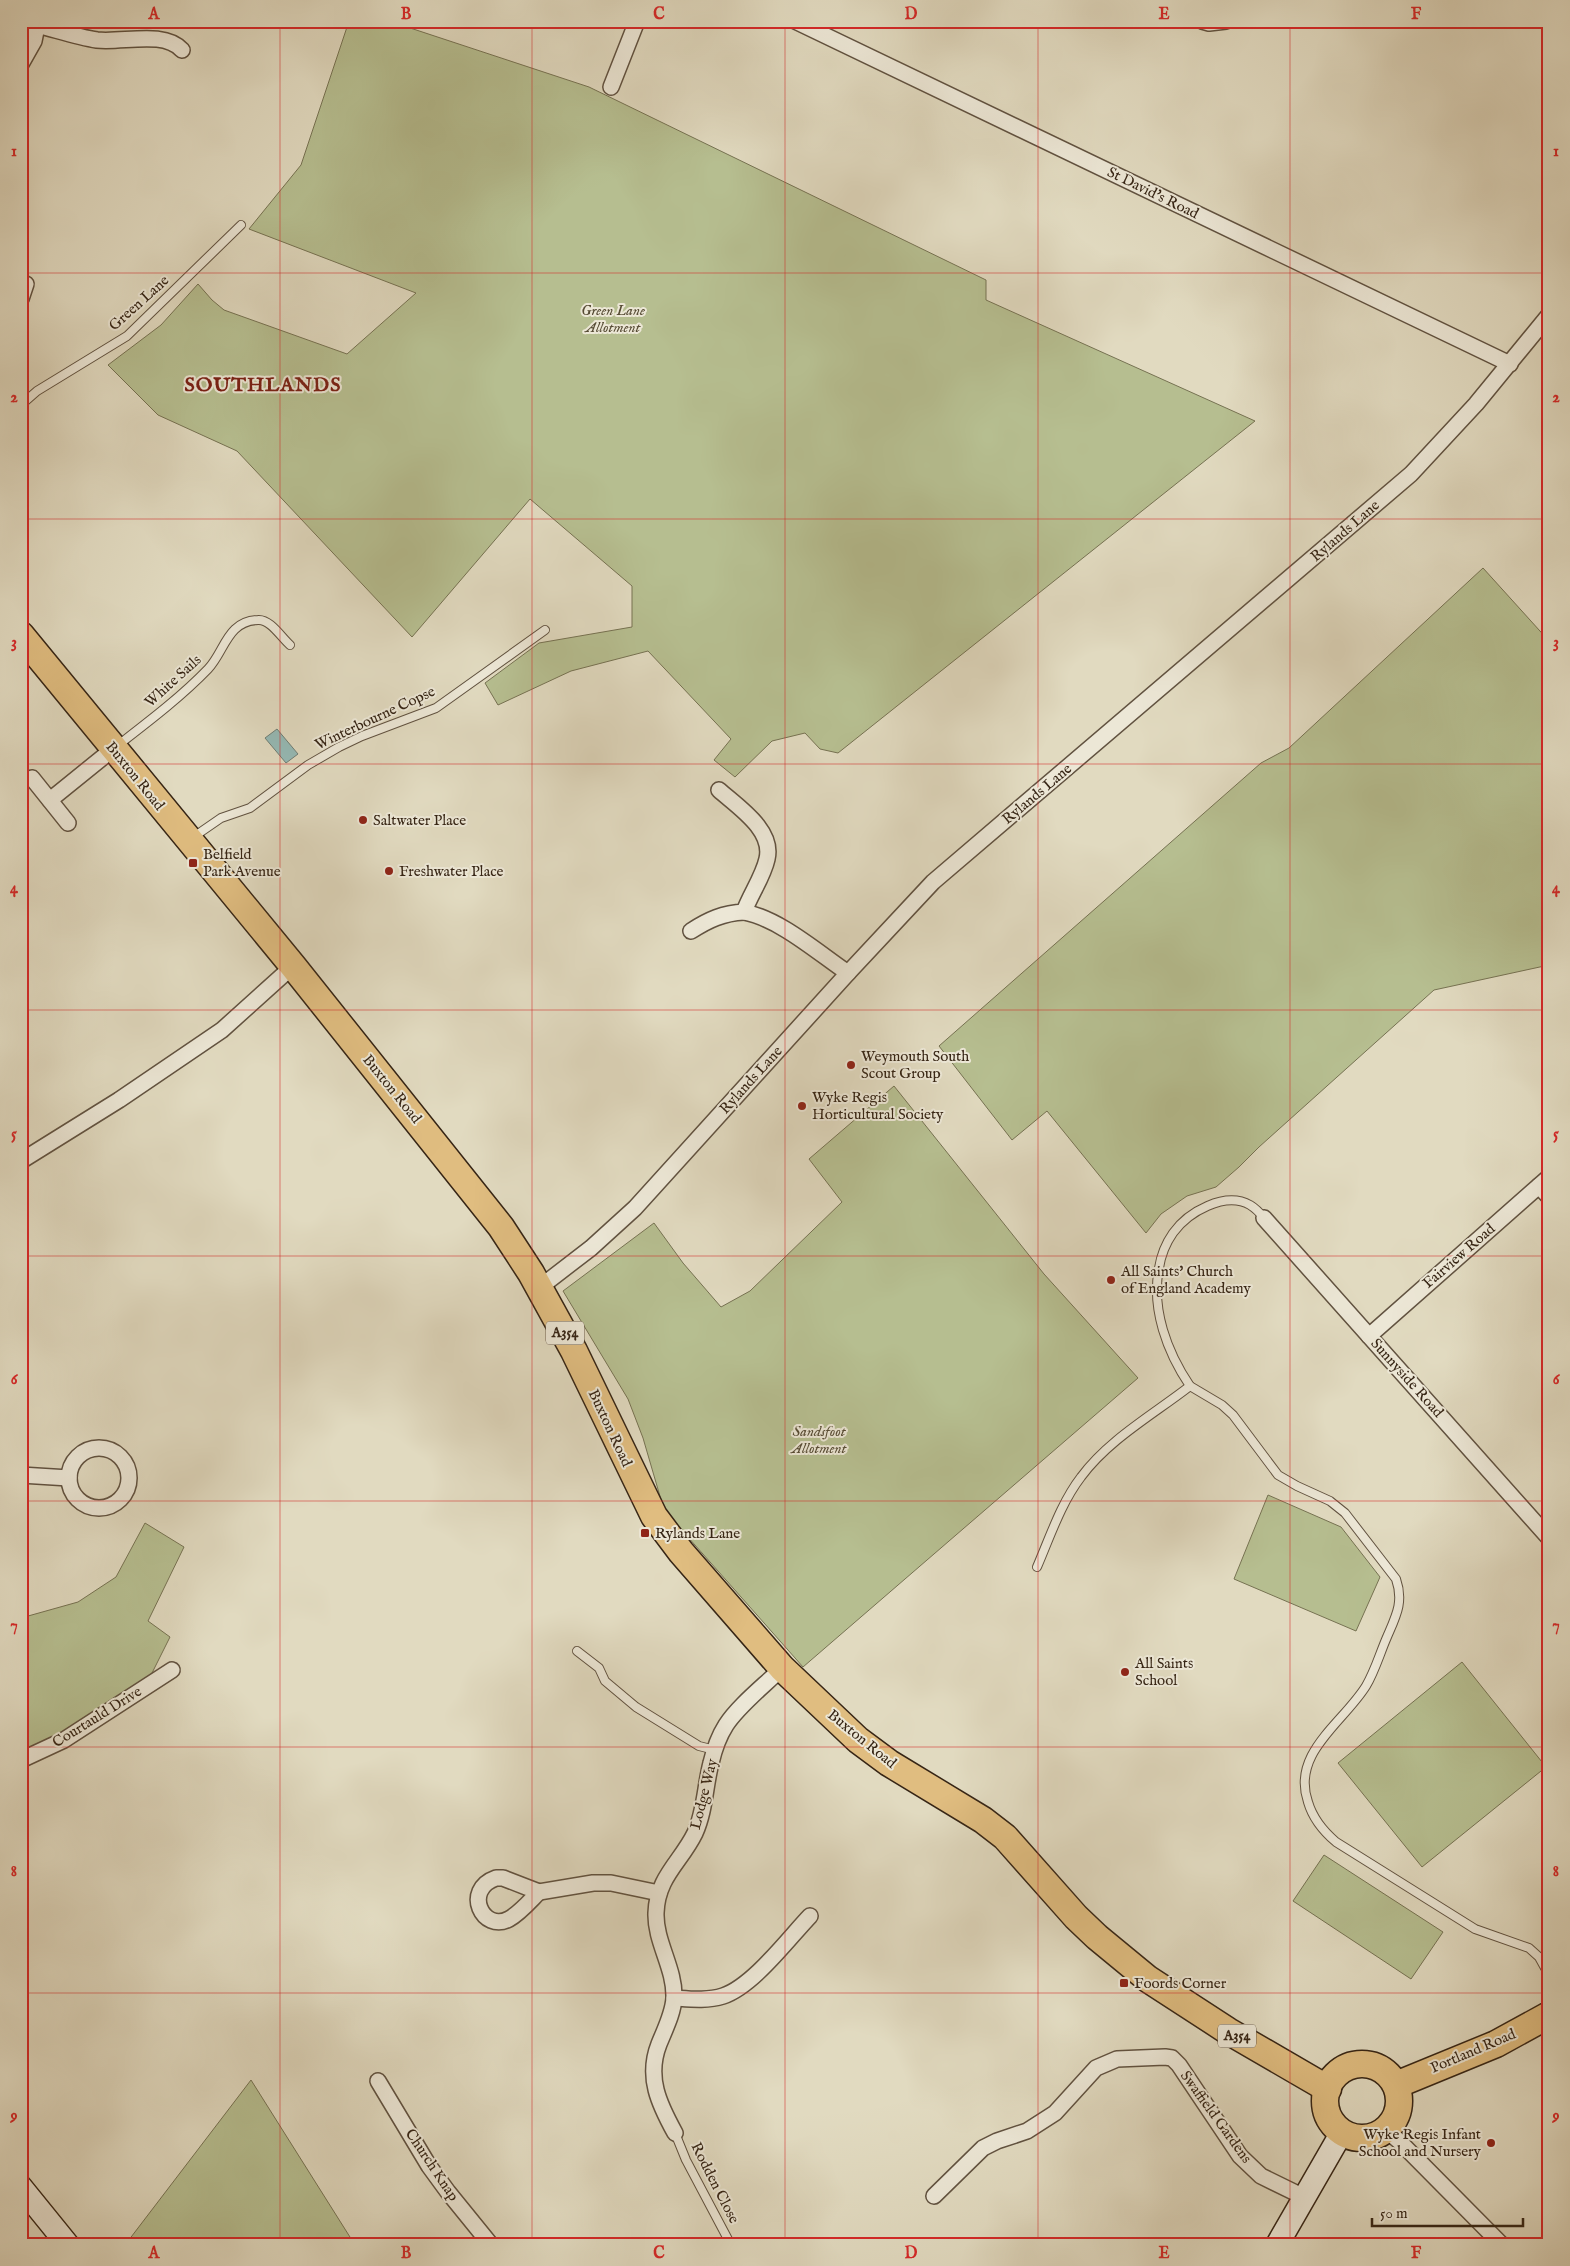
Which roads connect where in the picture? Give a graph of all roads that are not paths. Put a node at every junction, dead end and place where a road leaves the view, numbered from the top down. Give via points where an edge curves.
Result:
1 (637, 21) edge
2 (795, 21) edge
3 (1202, 21) edge
4 (1226, 21) edge
5 (38, 23) edge
6 (182, 50) dead end
7 (21, 64) edge
8 (611, 87) dead end
9 (241, 225) dead end
10 (26, 284) dead end
11 (21, 300) edge
12 (1549, 315) edge
13 (1510, 364) junction
14 (21, 405) edge
15 (545, 630) dead end
16 (21, 635) edge
17 (290, 645) dead end
18 (113, 749) junction
19 (32, 778) dead end
20 (719, 790) dead end
21 (50, 800) junction
22 (68, 823) dead end
23 (189, 841) junction
24 (744, 912) junction
25 (691, 930) dead end
26 (293, 966) junction
27 (848, 973) junction
28 (22, 1158) edge
29 (1544, 1181) edge
30 (1549, 1197) edge
31 (1264, 1218) joint
32 (539, 1288) junction
33 (1369, 1336) junction
34 (1190, 1386) junction
35 (21, 1475) edge
36 (69, 1478) dead end
37 (1549, 1538) edge
38 (1037, 1566) dead end
39 (577, 1651) dead end
40 (782, 1668) junction
41 (172, 1670) dead end
42 (715, 1750) junction
43 (21, 1760) edge
44 (539, 1892) dead end
45 (659, 1893) junction
46 (810, 1916) dead end
47 (1549, 1975) edge
48 (674, 1998) junction
49 (1549, 2015) edge
50 (378, 2081) dead end
51 (1396, 2085) junction
52 (1328, 2089) junction
53 (1386, 2130) junction
54 (1342, 2132) junction
55 (675, 2133) joint
56 (21, 2186) edge
57 (934, 2196) dead end
58 (1304, 2197) junction
59 (68, 2245) edge
60 (491, 2245) edge
61 (731, 2245) edge
62 (1277, 2245) edge
63 (1502, 2245) edge

1 - 8 street
2 - 13 street, St David's Road
3 - 4 street via 1209,24
5 - 6 street via 96,40 161,39 175,43
5 - 7 street via 34,41
9 - 14 lane, Green Lane via 127,336 37,391
10 - 11 street
12 - 13 street, Rylands Lane
13 - 27 street, Rylands Lane via 1411,474 948,869
15 - 23 lane, Winterbourne Copse via 436,708 339,747 308,765 250,808 221,818
16 - 18 highway, Buxton Road / A354
17 - 18 lane, White Sails via 267,622 252,620 235,628 209,668
18 - 21 street
18 - 23 highway, Buxton Road / A354
19 - 21 street
20 - 24 street via 759,828 768,846 767,860
21 - 22 street
23 - 26 highway, Buxton Road / A354
24 - 25 street via 720,915
24 - 27 street via 776,924
26 - 28 street via 222,1030 119,1100
26 - 32 highway, Buxton Road / A354 via 472,1188 513,1244
27 - 32 street, Rylands Lane via 635,1208 591,1248
29 - 30 street
29 - 33 street, Fairview Road
31 - 33 street, Sunnyside Road
31 - 34 lane via 1250,1205 1241,1202 1217,1203 1204,1207 1183,1222 1165,1247 1157,1283 1158,1308 1168,1346
32 - 40 highway, Buxton Road / A354 via 574,1351 654,1516 681,1552
33 - 37 street, Sunnyside Road
34 - 38 lane via 1098,1457 1080,1477
34 - 47 lane via 1233,1415 1278,1475 1330,1501 1345,1513 1399,1587 1400,1608 1366,1685 1317,1746 1307,1766 1304,1785 1315,1819 1336,1842 1459,1920 1487,1934 1529,1948 1539,1957
35 - 36 street
39 - 42 lane via 600,1668 605,1681 636,1707 698,1746
40 - 42 street, Lodge Way via 726,1724
40 - 52 highway, Buxton Road / A354 via 858,1740 1005,1837 1076,1917 1148,1979 1228,2031
41 - 43 street, Courtauld Drive via 64,1740
42 - 45 street, Lodge Way via 699,1824 692,1840 665,1876
44 - 45 street via 611,1883
45 - 48 street, Lodge Way via 657,1930 670,1970
46 - 48 street via 737,1989 713,1998
48 - 55 street, Lodge Way via 653,2072 660,2105
49 - 51 highway, Portland Road via 1496,2044
50 - 60 street, Church Knap via 434,2172
51 - 52 highway via 1378,2068 1360,2065 1343,2070
51 - 53 highway via 1397,2114
52 - 54 highway via 1329,2117
53 - 54 highway via 1364,2138
53 - 63 street
54 - 58 main road
55 - 61 lane, Rodden Close
56 - 59 main road
57 - 58 street, Swaffield Gardens via 983,2148 1027,2131 1055,2113 1096,2068 1117,2059 1164,2057 1172,2058 1179,2066 1240,2156 1261,2176
58 - 62 main road

